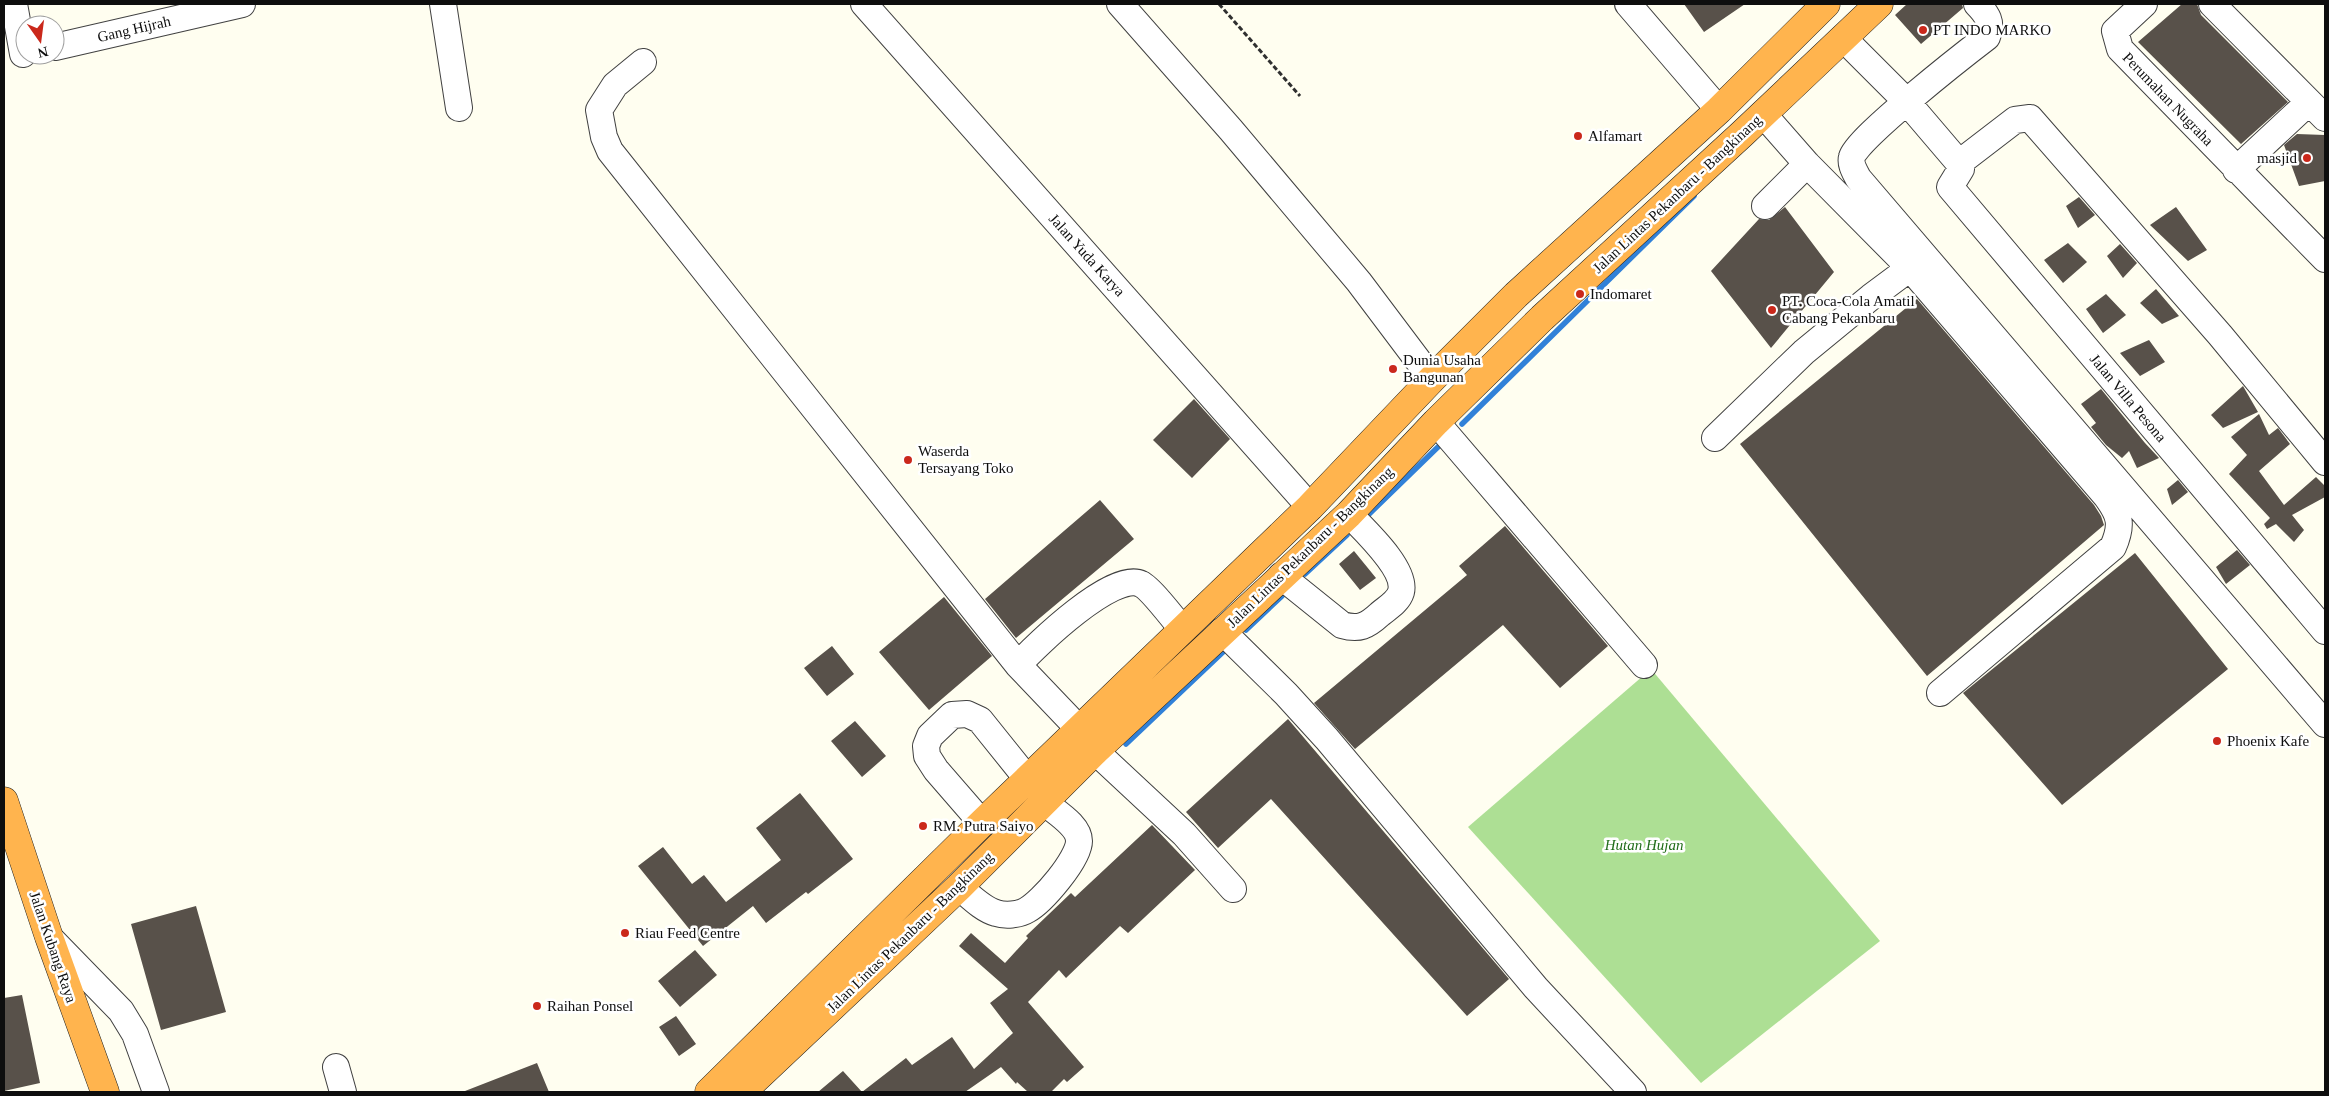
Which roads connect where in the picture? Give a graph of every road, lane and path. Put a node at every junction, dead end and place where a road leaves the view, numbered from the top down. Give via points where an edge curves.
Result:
1 (14, 4) edge
2 (242, 4) edge
3 (443, 4) edge
4 (864, 4) edge
5 (1120, 4) edge
6 (1219, 4) edge
7 (1628, 4) edge
8 (1826, 4) edge
9 (1879, 4) edge
10 (2144, 4) edge
11 (2212, 4) edge
12 (1981, 8) edge
13 (169, 12) edge
14 (15, 21) edge
15 (1843, 38) junction
16 (65, 43) edge
17 (643, 62) dead end
18 (1300, 96) dead end
19 (1907, 102) junction
20 (459, 108) dead end
21 (1719, 110) junction
22 (2317, 110) edge
23 (1763, 114) junction
24 (1959, 163) junction
25 (1807, 164) junction
26 (2236, 170) junction
27 (1765, 206) dead end
28 (2325, 259) edge
29 (1910, 268) junction
30 (1516, 296) junction
31 (1542, 318) junction
32 (1432, 379) junction
33 (1436, 422) junction
34 (1715, 438) dead end
35 (2325, 462) edge
36 (1310, 507) junction
37 (1349, 514) junction
38 (1281, 576) junction
39 (1182, 629) junction
40 (1222, 631) junction
41 (2325, 631) edge
42 (1018, 665) junction
43 (1644, 665) dead end
44 (1940, 693) dead end
45 (2325, 724) edge
46 (1088, 740) junction
47 (1028, 781) junction
48 (4, 801) edge
49 (1044, 802) junction
50 (982, 823) junction
51 (959, 887) junction
52 (1233, 889) dead end
53 (49, 937) junction
54 (336, 1066) dead end
55 (105, 1092) edge
56 (156, 1092) edge
57 (343, 1092) edge
58 (709, 1092) edge
59 (742, 1092) edge
60 (1633, 1092) edge

1 - 14 street
2 - 13 street, Gang Hijrah
3 - 20 street
4 - 36 street, Jalan Yuda Karya
5 - 32 street via 1232,130 1359,282
6 - 18 path
7 - 21 street
8 - 21 highway, Jalan Lintas Pekanbaru - Bangkinang
9 - 15 highway, Jalan Lintas Pekanbaru - Bangkinang
10 - 26 street, Perumahan Nugraha via 2115,31 2120,49
11 - 22 street
12 - 19 street via 1989,22 1987,37
13 - 16 street, Gang Hijrah
15 - 19 street
15 - 23 highway, Jalan Lintas Pekanbaru - Bangkinang
17 - 42 street via 615,85 599,110 610,151
19 - 24 street
19 - 45 street via 1858,146 1852,156 1852,167 1858,178
21 - 30 highway, Jalan Lintas Pekanbaru - Bangkinang
22 - 26 street
23 - 25 street
23 - 31 highway, Jalan Lintas Pekanbaru - Bangkinang
24 - 35 street via 2014,120 2030,118 2220,335
24 - 41 street, Jalan Villa Pesona via 1961,169 1950,187
25 - 27 street
25 - 29 street
26 - 28 street, Perumahan Nugraha
29 - 34 street via 1804,352
29 - 44 street via 2106,496 2118,512 2120,532 2113,547
30 - 31 highway
30 - 32 highway, Jalan Lintas Pekanbaru - Bangkinang
31 - 33 highway, Jalan Lintas Pekanbaru - Bangkinang
32 - 36 highway, Jalan Lintas Pekanbaru - Bangkinang
33 - 37 highway, Jalan Lintas Pekanbaru - Bangkinang
33 - 43 street
36 - 39 highway, Jalan Lintas Pekanbaru - Bangkinang
37 - 38 highway, Jalan Lintas Pekanbaru - Bangkinang
37 - 38 street via 1396,568 1401,582 1401,592 1396,601 1366,626 1352,628 1342,625
38 - 40 highway, Jalan Lintas Pekanbaru - Bangkinang
39 - 42 street via 1142,584 1128,581 1110,589 1060,623
39 - 46 highway, Jalan Lintas Pekanbaru - Bangkinang
40 - 46 highway, Jalan Lintas Pekanbaru - Bangkinang
40 - 60 street via 1327,739 1536,988
42 - 46 street
46 - 47 highway, Jalan Lintas Pekanbaru - Bangkinang
46 - 49 highway, Jalan Lintas Pekanbaru - Bangkinang
46 - 52 street via 1184,834
47 - 50 highway, Jalan Lintas Pekanbaru - Bangkinang
47 - 50 street via 980,720 967,714 952,716 930,736 927,756
48 - 53 highway, Jalan Kubang Raya
49 - 51 highway, Jalan Lintas Pekanbaru - Bangkinang
49 - 51 street via 1072,826 1079,840 1076,855 1064,875 1026,910 1010,914 996,913
50 - 58 highway, Jalan Lintas Pekanbaru - Bangkinang
51 - 59 highway, Jalan Lintas Pekanbaru - Bangkinang
53 - 55 highway, Jalan Kubang Raya
53 - 56 street via 121,1011 135,1034
54 - 57 street

